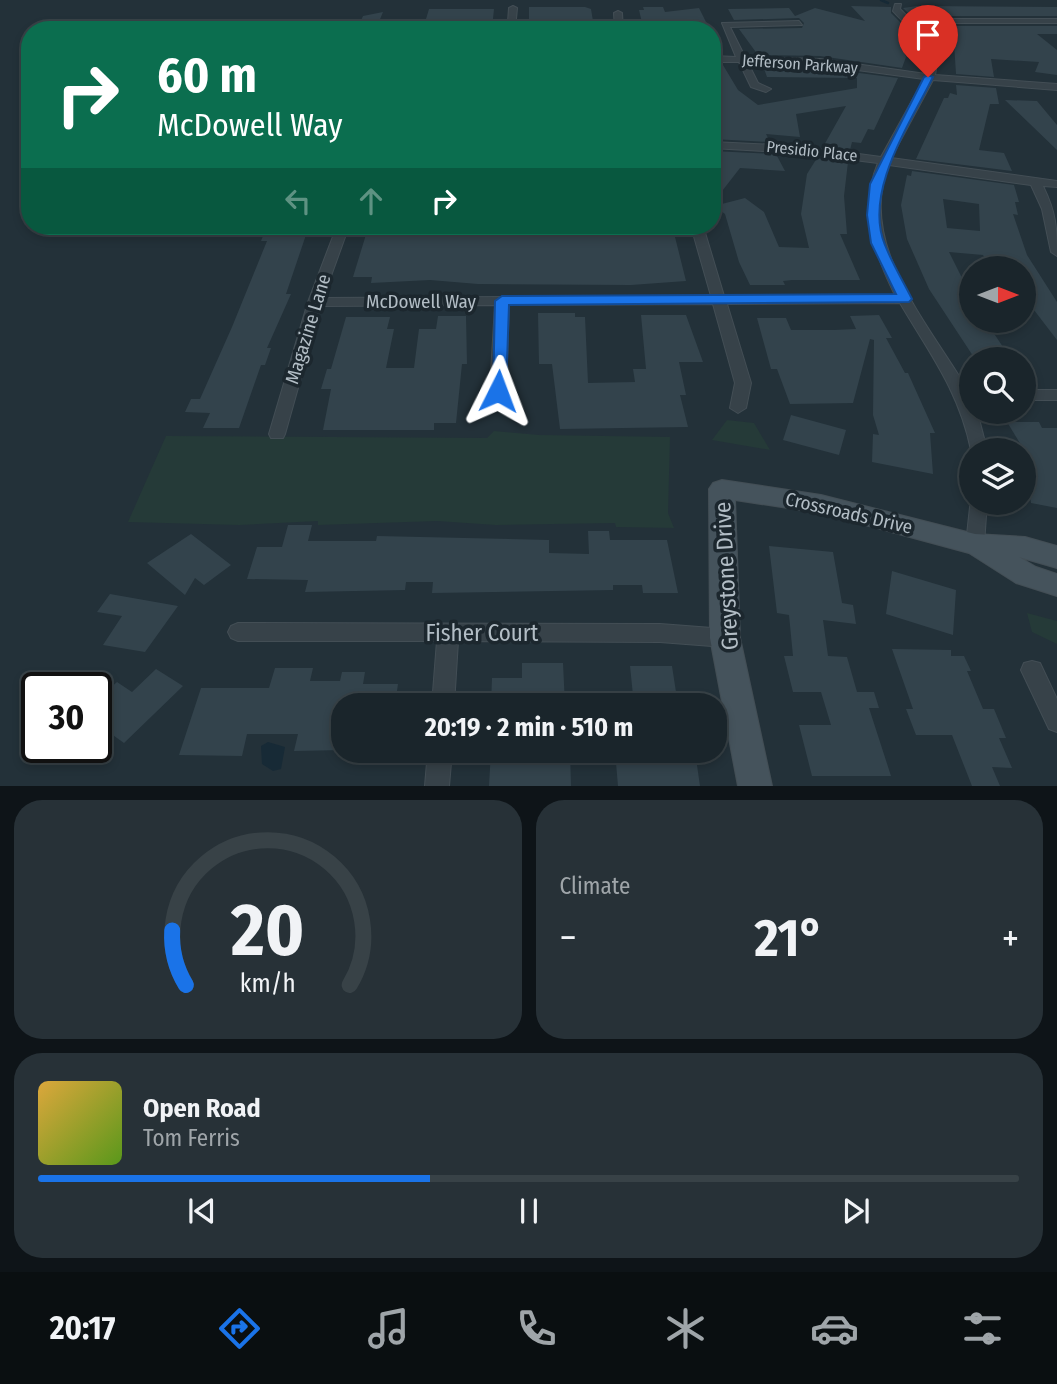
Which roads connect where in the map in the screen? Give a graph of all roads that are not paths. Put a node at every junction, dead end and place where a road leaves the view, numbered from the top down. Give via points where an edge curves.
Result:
1 (898, 6) dead end
2 (513, 8) dead end
3 (618, 13) dead end
4 (512, 21) edge
5 (618, 21) edge
6 (908, 21) junction
7 (1057, 21) edge
8 (799, 23) dead end
9 (721, 60) edge
10 (740, 60) junction
11 (928, 77) junction
12 (766, 89) dead end
13 (1054, 92) edge
14 (721, 145) edge
15 (887, 159) junction
16 (1035, 182) junction
17 (1057, 184) edge
18 (340, 235) edge
19 (700, 235) edge
20 (1057, 251) edge
21 (905, 299) junction
22 (718, 300) junction
23 (502, 301) junction
24 (314, 302) junction
25 (959, 383) edge
26 (1036, 395) edge
27 (1057, 395) edge
28 (738, 408) dead end
29 (514, 412) dead end
30 (278, 434) dead end
31 (722, 489) joint
32 (977, 515) edge
33 (975, 544) junction
34 (1057, 557) edge
35 (1057, 586) edge
36 (238, 632) dead end
37 (448, 633) junction
38 (725, 638) junction
39 (1032, 670) dead end
40 (444, 693) edge
41 (1057, 722) edge
42 (439, 763) edge
43 (437, 786) edge
44 (755, 786) edge

1 - 6 street
2 - 4 street
3 - 5 street
6 - 7 street
6 - 11 street via 930,49 933,63
8 - 10 street via 725,25
9 - 10 street, Jefferson Parkway
10 - 11 street, Jefferson Parkway via 820,62
10 - 12 street via 754,85
11 - 13 street, Jefferson Parkway via 947,83
11 - 15 street
14 - 15 street, Presidio Place via 790,146
15 - 16 street, Presidio Place via 943,172
15 - 21 street via 876,184 873,215 877,243
16 - 17 street, Presidio Place
16 - 20 street via 1048,209
18 - 24 street, Magazine Lane
19 - 22 street
21 - 22 street, McDowell Way
21 - 25 street
22 - 23 street, McDowell Way
22 - 28 street via 743,383
23 - 24 street, McDowell Way
23 - 29 street via 498,391
24 - 30 street, Magazine Lane
26 - 27 street
31 - 33 street, Crossroads Drive via 821,504
31 - 38 street, Greystone Drive
32 - 33 street
33 - 34 street, Crossroads Drive via 1024,547
33 - 35 street, Crossroads Drive via 1026,575
36 - 37 street, Fisher Court
37 - 38 street, Fisher Court via 660,633
37 - 40 street
38 - 44 street, Greystone Drive
39 - 41 street
42 - 43 street

